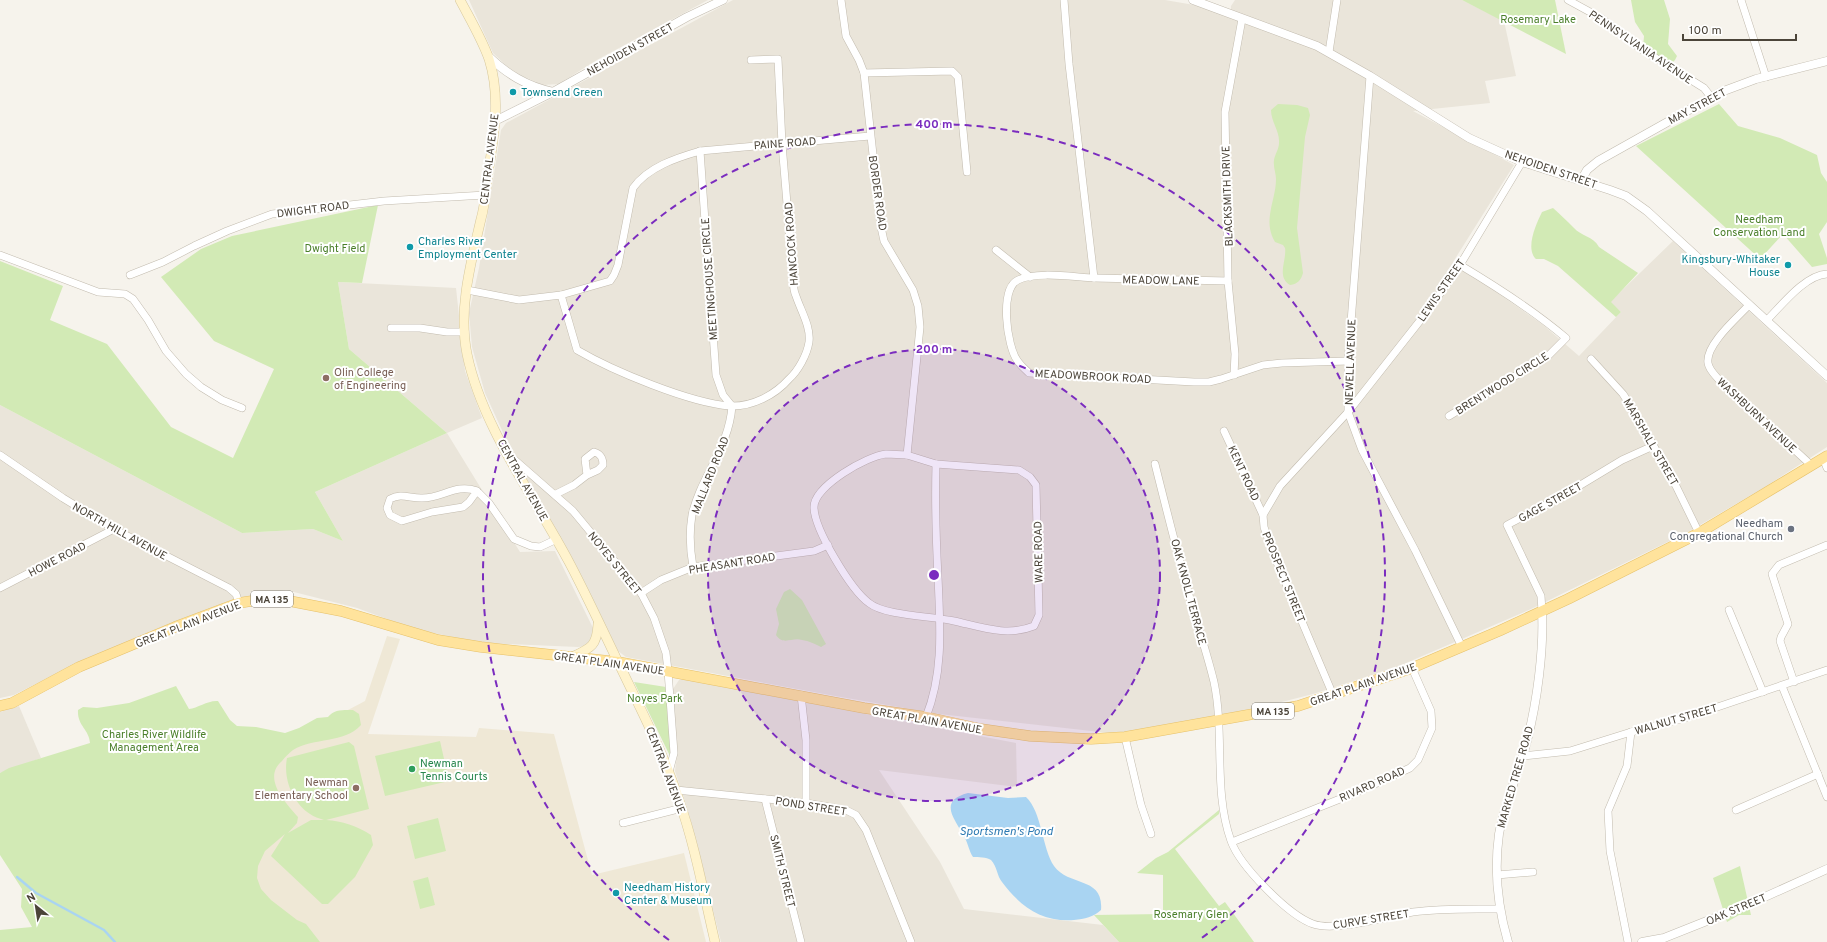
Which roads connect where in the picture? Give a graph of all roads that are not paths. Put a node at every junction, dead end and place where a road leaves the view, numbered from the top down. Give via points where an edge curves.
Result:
1 (460, 0) edge
2 (723, 0) edge
3 (841, 0) edge
4 (1064, 0) edge
5 (1193, 0) edge
6 (1337, 0) edge
7 (1568, 0) edge
8 (1741, 0) edge
9 (1242, 19) junction
10 (1329, 52) junction
11 (488, 56) junction
12 (751, 60) dead end
13 (1827, 61) edge
14 (864, 73) junction
15 (1370, 76) junction
16 (1766, 77) junction
17 (553, 92) junction
18 (1711, 97) junction
19 (495, 121) junction
20 (870, 136) junction
21 (782, 144) junction
22 (700, 151) junction
23 (1522, 162) junction
24 (967, 172) dead end
25 (1582, 179) junction
26 (485, 195) junction
27 (996, 250) dead end
28 (0, 255) edge
29 (1460, 265) junction
30 (1827, 274) edge
31 (130, 275) dead end
32 (1030, 277) junction
33 (1094, 278) junction
34 (1228, 281) junction
35 (467, 290) junction
36 (561, 295) junction
37 (1749, 305) junction
38 (1767, 320) junction
39 (391, 328) dead end
40 (465, 332) junction
41 (1591, 359) dead end
42 (1348, 361) junction
43 (1234, 374) junction
44 (1827, 376) edge
45 (732, 406) junction
46 (242, 408) dead end
47 (1348, 412) junction
48 (1448, 416) dead end
49 (1224, 431) dead end
50 (1653, 446) junction
51 (508, 454) junction
52 (907, 455) junction
53 (0, 456) edge
54 (1826, 461) edge
55 (936, 464) junction
56 (1155, 464) dead end
57 (1812, 466) junction
58 (587, 475) dead end
59 (476, 491) junction
60 (556, 494) junction
61 (1263, 515) junction
62 (114, 529) junction
63 (1699, 533) junction
64 (556, 539) junction
65 (828, 545) junction
66 (1827, 545) edge
67 (693, 567) junction
68 (0, 588) edge
69 (641, 593) junction
70 (239, 603) junction
71 (1729, 610) dead end
72 (1542, 611) junction
73 (940, 617) junction
74 (598, 620) junction
75 (1462, 647) junction
76 (572, 657) junction
77 (618, 662) junction
78 (1412, 668) junction
79 (1827, 670) edge
80 (668, 671) junction
81 (1794, 682) junction
82 (1782, 686) junction
83 (1762, 692) junction
84 (801, 695) junction
85 (1333, 695) junction
86 (0, 706) edge
87 (926, 717) junction
88 (1218, 722) junction
89 (1631, 732) junction
90 (1125, 737) junction
91 (1523, 756) junction
92 (669, 772) junction
93 (1818, 774) junction
94 (676, 790) junction
95 (1827, 797) edge
96 (766, 799) junction
97 (806, 803) junction
98 (682, 808) junction
99 (1736, 810) dead end
100 (623, 823) dead end
101 (1151, 834) dead end
102 (1232, 842) junction
103 (1827, 869) edge
104 (1533, 872) dead end
105 (1497, 875) junction
106 (1500, 909) junction
107 (715, 942) edge
108 (801, 942) edge
109 (911, 942) edge
110 (1508, 942) edge
111 (1628, 942) edge
112 (1642, 942) edge

1 - 11 main road, CENTRAL AVENUE
2 - 17 street, NEHOIDEN STREET
3 - 14 street, BORDER ROAD via 846,36
4 - 33 street
5 - 9 street, NEHOIDEN STREET
6 - 10 street
7 - 18 street, PENNSYLVANIA AVENUE via 1601,18 1641,49 1701,86
8 - 16 street
9 - 10 street, NEHOIDEN STREET
9 - 34 street, BLACKSMITH DRIVE via 1225,112
10 - 15 street, NEHOIDEN STREET
11 - 17 street via 519,81
11 - 19 main road, CENTRAL AVENUE via 495,88
12 - 21 street, HANCOCK ROAD via 778,59
13 - 16 street, MAY STREET
14 - 20 street, BORDER ROAD
14 - 24 street via 952,70 958,77
15 - 23 street, NEHOIDEN STREET via 1469,138
15 - 42 street, NEWELL AVENUE
16 - 18 street, MAY STREET
17 - 19 street, NEHOIDEN STREET
18 - 25 street, MAY STREET via 1598,161 1587,170
19 - 26 main road, CENTRAL AVENUE
20 - 21 street, PAINE ROAD
20 - 52 street, BORDER ROAD via 884,241 913,290 918,306 920,327
21 - 22 street, PAINE ROAD
21 - 45 street, HANCOCK ROAD via 795,294 808,327 809,342 795,374 779,390 764,399
22 - 36 street via 669,161 641,178 633,188 618,265 610,281
22 - 45 street, MEETINGHOUSE CIRCLE via 716,375 722,395
23 - 25 street, NEHOIDEN STREET
23 - 29 street, LEWIS STREET
25 - 37 street, NEHOIDEN STREET via 1626,196 1636,203
26 - 31 street, DWIGHT ROAD via 384,201 272,214
26 - 35 main road, CENTRAL AVENUE
27 - 32 street
28 - 46 street via 98,292 125,294 133,299 166,351 186,374 222,400
29 - 47 street, LEWIS STREET via 1430,308
29 - 48 street, BRENTWOOD CIRCLE via 1515,298 1566,338 1548,356
30 - 38 street via 1812,278
32 - 33 street, MEADOWBROOK ROAD
32 - 43 street, MEADOWBROOK ROAD via 1018,280 1012,285 1006,302 1013,352 1029,373 1194,382 1209,382
33 - 34 street, MEADOW LANE
34 - 43 street, BLACKSMITH DRIVE via 1235,354
35 - 36 street via 519,300
35 - 40 main road, CENTRAL AVENUE
36 - 45 street via 577,350 590,358 695,399
37 - 38 street, NEHOIDEN STREET
37 - 57 street, WASHBURN AVENUE via 1718,338 1708,353 1707,362 1725,386
38 - 44 street, NEHOIDEN STREET
39 - 40 street
40 - 51 main road, CENTRAL AVENUE via 466,352 475,384
41 - 50 street, MARSHALL STREET via 1623,394
42 - 43 street, MEADOWBROOK ROAD via 1263,365
42 - 47 street, NEWELL AVENUE
45 - 67 street, MALLARD ROAD via 723,444 693,514 690,538
47 - 61 street via 1280,486
47 - 75 street, NEWELL AVENUE via 1362,450
49 - 61 street, KENT ROAD
50 - 63 street, MARSHALL STREET
50 - 72 street, GAGE STREET via 1622,460 1507,525 1540,596
51 - 60 street, NOYES STREET
51 - 64 main road, CENTRAL AVENUE
52 - 55 street
52 - 65 street via 886,454 871,457 834,480 822,491 814,506 815,517
53 - 62 street, NORTH HILL AVENUE
54 - 57 main road, GREAT PLAIN AVENUE / MA 135
55 - 73 street via 935,510
55 - 73 street, WARE ROAD via 1019,470 1030,477 1036,485 1039,615 1034,626 1014,632 1002,632
56 - 88 street, OAK KNOLL TERRACE via 1214,683
57 - 63 main road, GREAT PLAIN AVENUE / MA 135
58 - 60 street
59 - 59 street via 463,507 432,512 402,521 390,515 387,508 390,499 396,496 422,498 466,487
59 - 64 street via 489,503 514,539 540,547
60 - 69 street, NOYES STREET
61 - 85 street, PROSPECT STREET via 1264,527 1273,553
62 - 68 street, HOWE ROAD
62 - 70 street, NORTH HILL AVENUE via 229,588 236,594
63 - 72 main road, GREAT PLAIN AVENUE / MA 135
64 - 74 main road, CENTRAL AVENUE
65 - 67 street, PHEASANT ROAD via 814,551
65 - 73 street via 852,587 870,604 884,610
66 - 81 street via 1779,565 1772,574 1788,624 1780,637 1780,642
67 - 69 street, PHEASANT ROAD via 661,580
69 - 80 street, NOYES STREET via 659,631
70 - 76 main road, GREAT PLAIN AVENUE / MA 135 via 264,599 301,603 341,611 438,640 481,648
70 - 86 main road, GREAT PLAIN AVENUE / MA 135 via 102,657 18,700
71 - 83 street
72 - 75 main road, GREAT PLAIN AVENUE / MA 135
72 - 91 street, MARKED TREE ROAD via 1543,629 1534,704
73 - 87 street via 938,673 934,699
74 - 76 main road via 595,643 589,649
74 - 77 main road, CENTRAL AVENUE
75 - 78 main road, GREAT PLAIN AVENUE / MA 135
76 - 77 main road, GREAT PLAIN AVENUE / MA 135
77 - 80 main road, GREAT PLAIN AVENUE / MA 135
77 - 92 main road, CENTRAL AVENUE
78 - 85 main road, GREAT PLAIN AVENUE / MA 135
78 - 102 street, RIVARD ROAD via 1431,711 1432,728 1418,760 1410,768
79 - 81 street, WALNUT STREET
80 - 84 main road, GREAT PLAIN AVENUE / MA 135
80 - 92 street, NOYES STREET via 674,753
81 - 82 street, WALNUT STREET
82 - 83 street, WALNUT STREET
82 - 93 street
83 - 89 street, WALNUT STREET via 1685,718
84 - 87 main road, GREAT PLAIN AVENUE / MA 135
84 - 97 street via 806,740
85 - 88 main road, GREAT PLAIN AVENUE / MA 135 via 1298,706
87 - 90 main road, GREAT PLAIN AVENUE / MA 135 via 1030,736 1091,739
88 - 90 main road, GREAT PLAIN AVENUE / MA 135
88 - 102 street, CURVE STREET via 1223,815
89 - 91 street, WALNUT STREET via 1570,751
89 - 111 street via 1627,766 1608,811 1610,851
90 - 101 street via 1141,805
91 - 105 street, MARKED TREE ROAD via 1500,834
92 - 94 main road, CENTRAL AVENUE
93 - 95 street
93 - 99 street
94 - 96 street, POND STREET
94 - 98 main road, CENTRAL AVENUE
96 - 97 street, POND STREET
96 - 108 street, SMITH STREET
97 - 109 street, POND STREET via 846,810 856,815 866,830
98 - 100 street
98 - 107 main road, CENTRAL AVENUE
102 - 106 street, CURVE STREET via 1238,854 1262,884 1286,907 1313,924 1332,926 1414,912
103 - 112 street, OAK STREET via 1664,938
104 - 105 street
105 - 106 street, MARKED TREE ROAD
106 - 110 street, MARKED TREE ROAD

